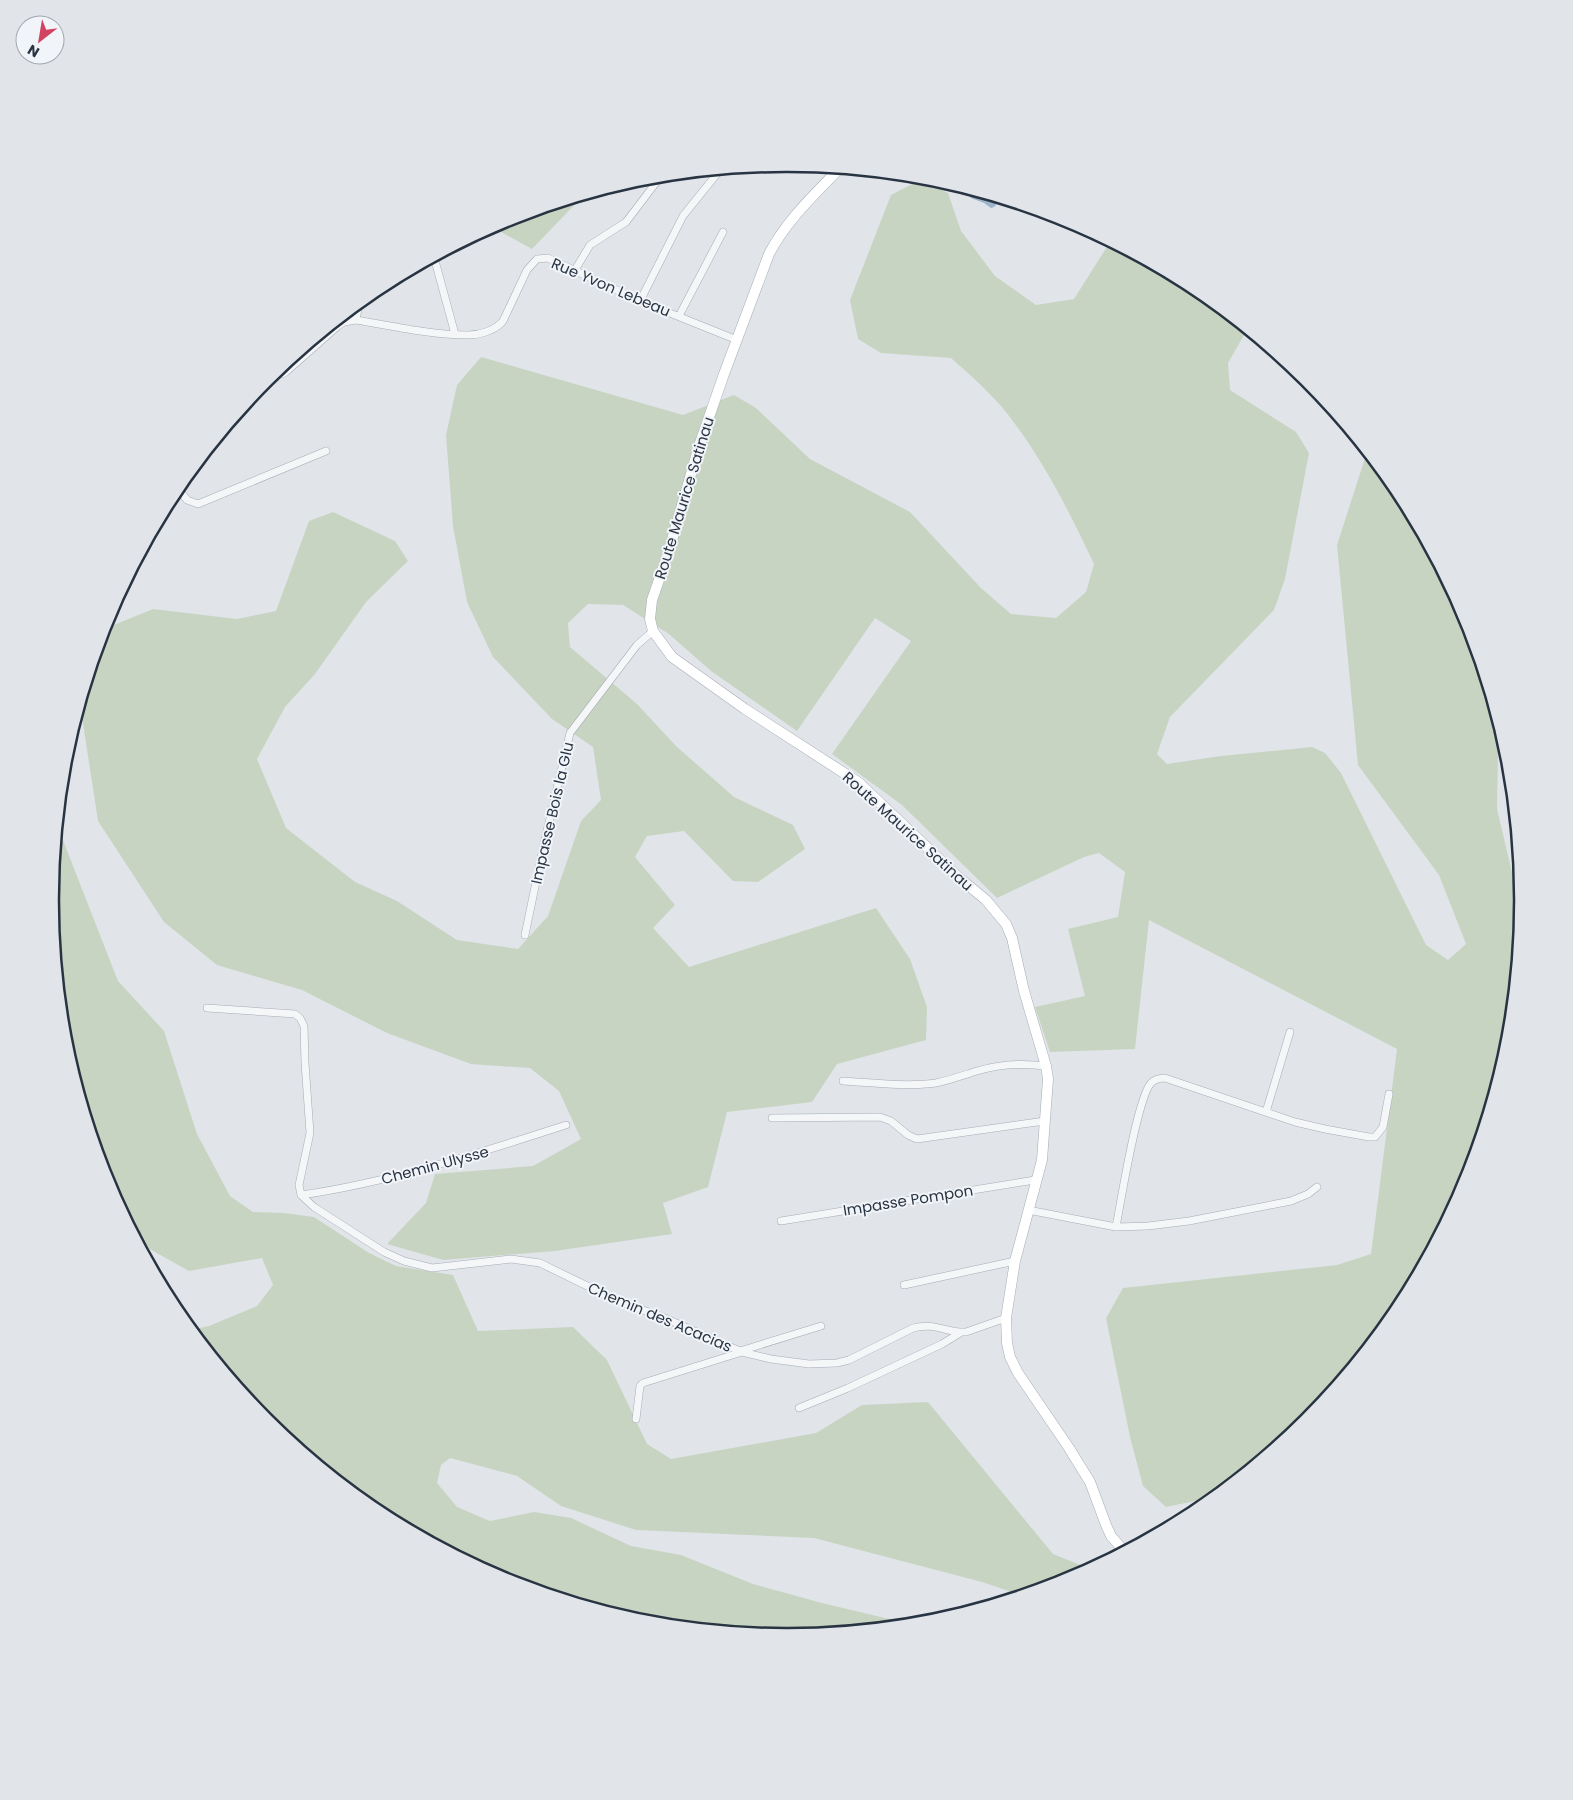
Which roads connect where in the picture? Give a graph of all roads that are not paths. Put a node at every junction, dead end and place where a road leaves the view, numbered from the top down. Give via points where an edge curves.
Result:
1 (834, 174) edge
2 (715, 176) edge
3 (655, 184) edge
4 (723, 232) dead end
5 (436, 263) edge
6 (574, 270) junction
7 (640, 301) junction
8 (357, 313) edge
9 (679, 316) junction
10 (356, 320) junction
11 (345, 322) edge
12 (454, 334) junction
13 (737, 340) junction
14 (315, 346) edge
15 (293, 366) edge
16 (326, 451) dead end
17 (183, 494) edge
18 (653, 631) junction
19 (525, 935) dead end
20 (207, 1008) dead end
21 (1290, 1032) dead end
22 (1046, 1066) junction
23 (843, 1081) dead end
24 (1390, 1094) dead end
25 (1266, 1112) junction
26 (772, 1118) dead end
27 (1045, 1121) junction
28 (566, 1125) dead end
29 (1036, 1180) junction
30 (1317, 1186) dead end
31 (301, 1195) junction
32 (1028, 1210) junction
33 (781, 1221) dead end
34 (1116, 1227) junction
35 (1015, 1261) junction
36 (904, 1285) dead end
37 (1006, 1318) junction
38 (821, 1326) dead end
39 (960, 1332) junction
40 (741, 1352) junction
41 (799, 1408) dead end
42 (636, 1419) dead end
43 (1120, 1546) edge

1 - 13 main road, Route Maurice Satinau via 792,218 777,239
2 - 7 street via 683,216
3 - 6 street via 626,222 590,245
4 - 9 street
5 - 12 street
6 - 7 street, Rue Yvon Lebeau
6 - 12 street, Rue Yvon Lebeau via 548,258 538,259 527,270 499,326 469,336
7 - 9 street, Rue Yvon Lebeau
8 - 10 street
9 - 13 street, Rue Yvon Lebeau
10 - 11 street
10 - 12 street, Rue Yvon Lebeau
13 - 18 main road, Route Maurice Satinau via 699,446 652,600 650,619
14 - 15 street
16 - 17 street via 198,504 187,500
18 - 19 street, Impasse Bois la Glu via 637,645 570,733
18 - 22 main road, Route Maurice Satinau via 672,657 858,782 986,900 1006,924 1012,938
20 - 31 street via 295,1014 300,1018 304,1026 310,1133 299,1185
21 - 25 street
22 - 23 street via 1008,1064 948,1080 911,1085
22 - 27 main road, Route Maurice Satinau
24 - 25 street via 1383,1127 1375,1137 1325,1130
25 - 34 street via 1165,1078 1150,1084 1140,1111
26 - 27 street via 880,1117 917,1139
27 - 29 main road, Route Maurice Satinau via 1042,1160
28 - 31 street, Chemin Ulysse via 479,1153 343,1189
29 - 32 main road, Route Maurice Satinau
29 - 33 street, Impasse Pompon
30 - 34 street via 1291,1201 1188,1221
31 - 40 street, Chemin des Acacias via 314,1207 384,1252 404,1261 432,1268 511,1260 540,1263 620,1302
32 - 34 street
32 - 35 main road, Route Maurice Satinau
35 - 36 street
35 - 37 main road, Route Maurice Satinau
37 - 39 street, Chemin des Acacias
37 - 43 main road, Route Maurice Satinau via 1010,1357 1090,1482 1111,1536
38 - 40 street
39 - 40 street, Chemin des Acacias via 934,1326 914,1328 849,1360 828,1364 771,1359
39 - 41 street via 942,1344
40 - 42 street via 643,1383

